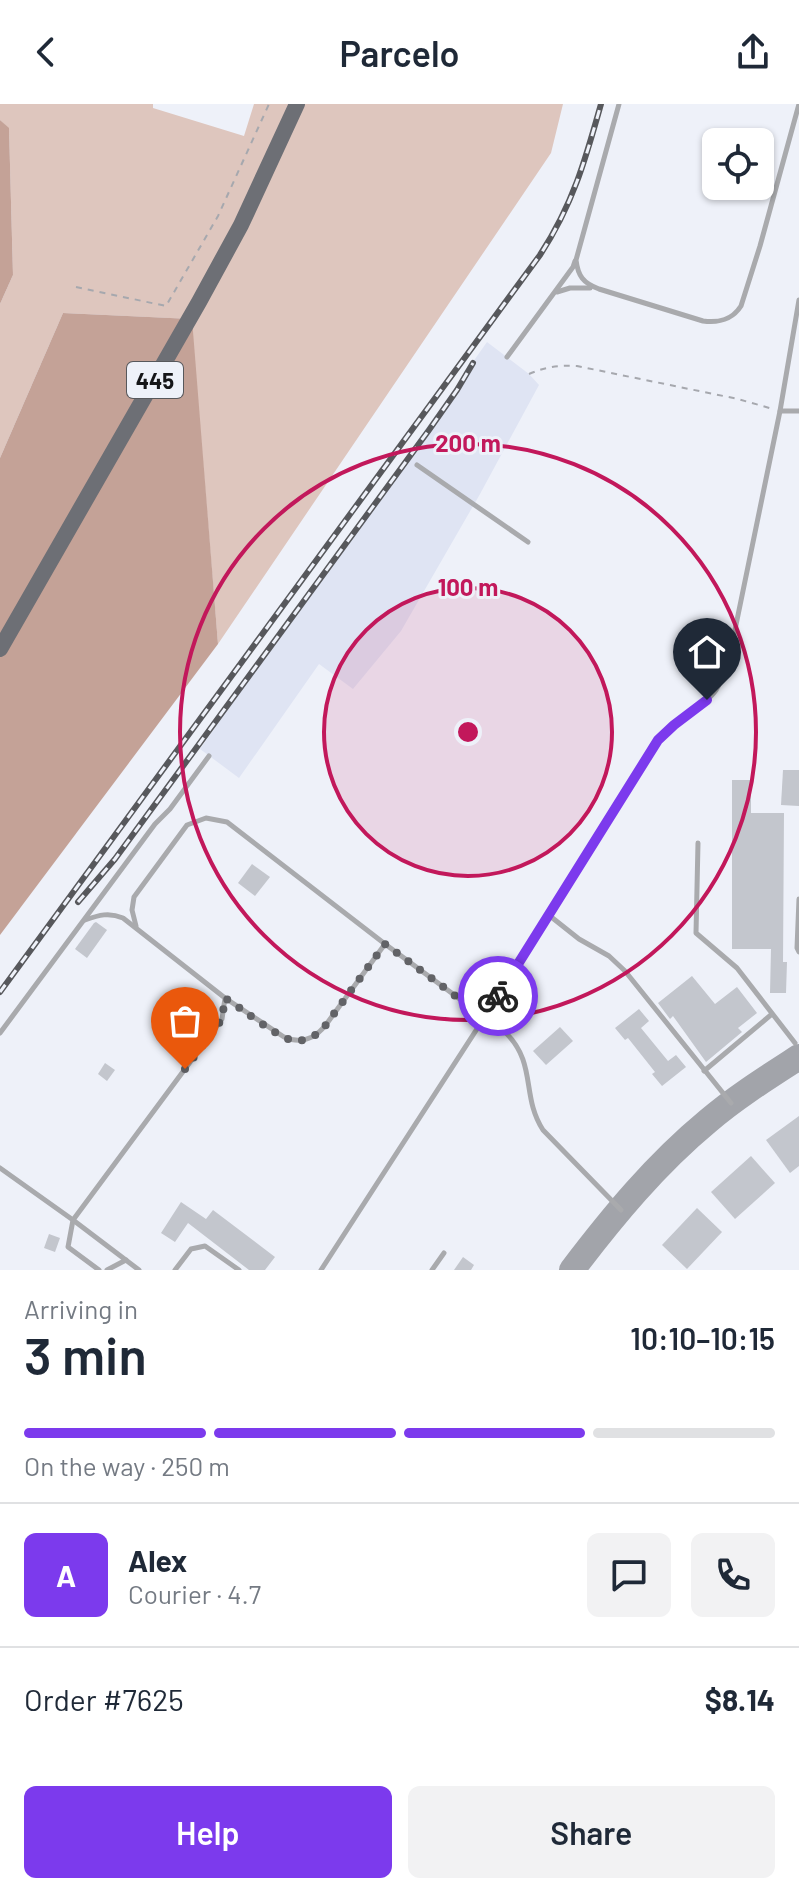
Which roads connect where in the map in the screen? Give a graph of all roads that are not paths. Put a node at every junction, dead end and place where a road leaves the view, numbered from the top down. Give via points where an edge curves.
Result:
1 (297, 104) edge
2 (619, 104) edge
3 (799, 104) edge
4 (576, 260) junction
5 (599, 289) junction
6 (551, 297) junction
7 (799, 300) edge
8 (507, 357) dead end
9 (780, 411) junction
10 (799, 411) edge
11 (417, 465) dead end
12 (528, 542) dead end
13 (0, 649) edge
14 (209, 756) dead end
15 (698, 843) dead end
16 (799, 899) edge
17 (550, 916) junction
18 (85, 920) junction
19 (136, 926) junction
20 (385, 944) junction
21 (799, 952) edge
22 (225, 998) junction
23 (772, 1014) junction
24 (484, 1017) junction
25 (0, 1033) edge
26 (795, 1043) dead end
27 (704, 1071) junction
28 (731, 1103) dead end
29 (0, 1168) edge
30 (621, 1210) dead end
31 (73, 1220) junction
32 (444, 1253) dead end
33 (126, 1260) junction
34 (99, 1270) edge
35 (107, 1270) edge
36 (139, 1270) edge
37 (175, 1270) edge
38 (239, 1270) edge
39 (321, 1270) edge
40 (432, 1270) edge

1 - 13 main road, 445 via 206,290
2 - 4 lane
3 - 5 lane via 737,312 718,322 703,321
4 - 5 lane via 582,279
4 - 6 lane
5 - 6 lane via 570,288
6 - 8 lane
7 - 9 lane
9 - 10 lane
9 - 17 lane via 723,675 707,700 658,740
11 - 12 lane
14 - 18 lane
15 - 23 lane via 696,933 737,968
16 - 21 lane
17 - 24 lane
17 - 27 lane via 625,971
18 - 19 lane via 115,914
18 - 25 lane
19 - 20 lane via 132,910 137,889 187,825 206,818 227,822
19 - 22 lane
20 - 22 lane via 320,1033 308,1039 284,1037
20 - 24 lane
22 - 31 lane via 222,1019
23 - 26 lane
23 - 27 lane
24 - 30 lane via 517,1045 526,1064 531,1105 543,1130
24 - 39 lane
27 - 28 lane
29 - 31 lane
31 - 33 lane
31 - 34 lane via 68,1247
32 - 40 lane
33 - 35 lane
33 - 36 lane
37 - 38 lane via 191,1249 205,1246

